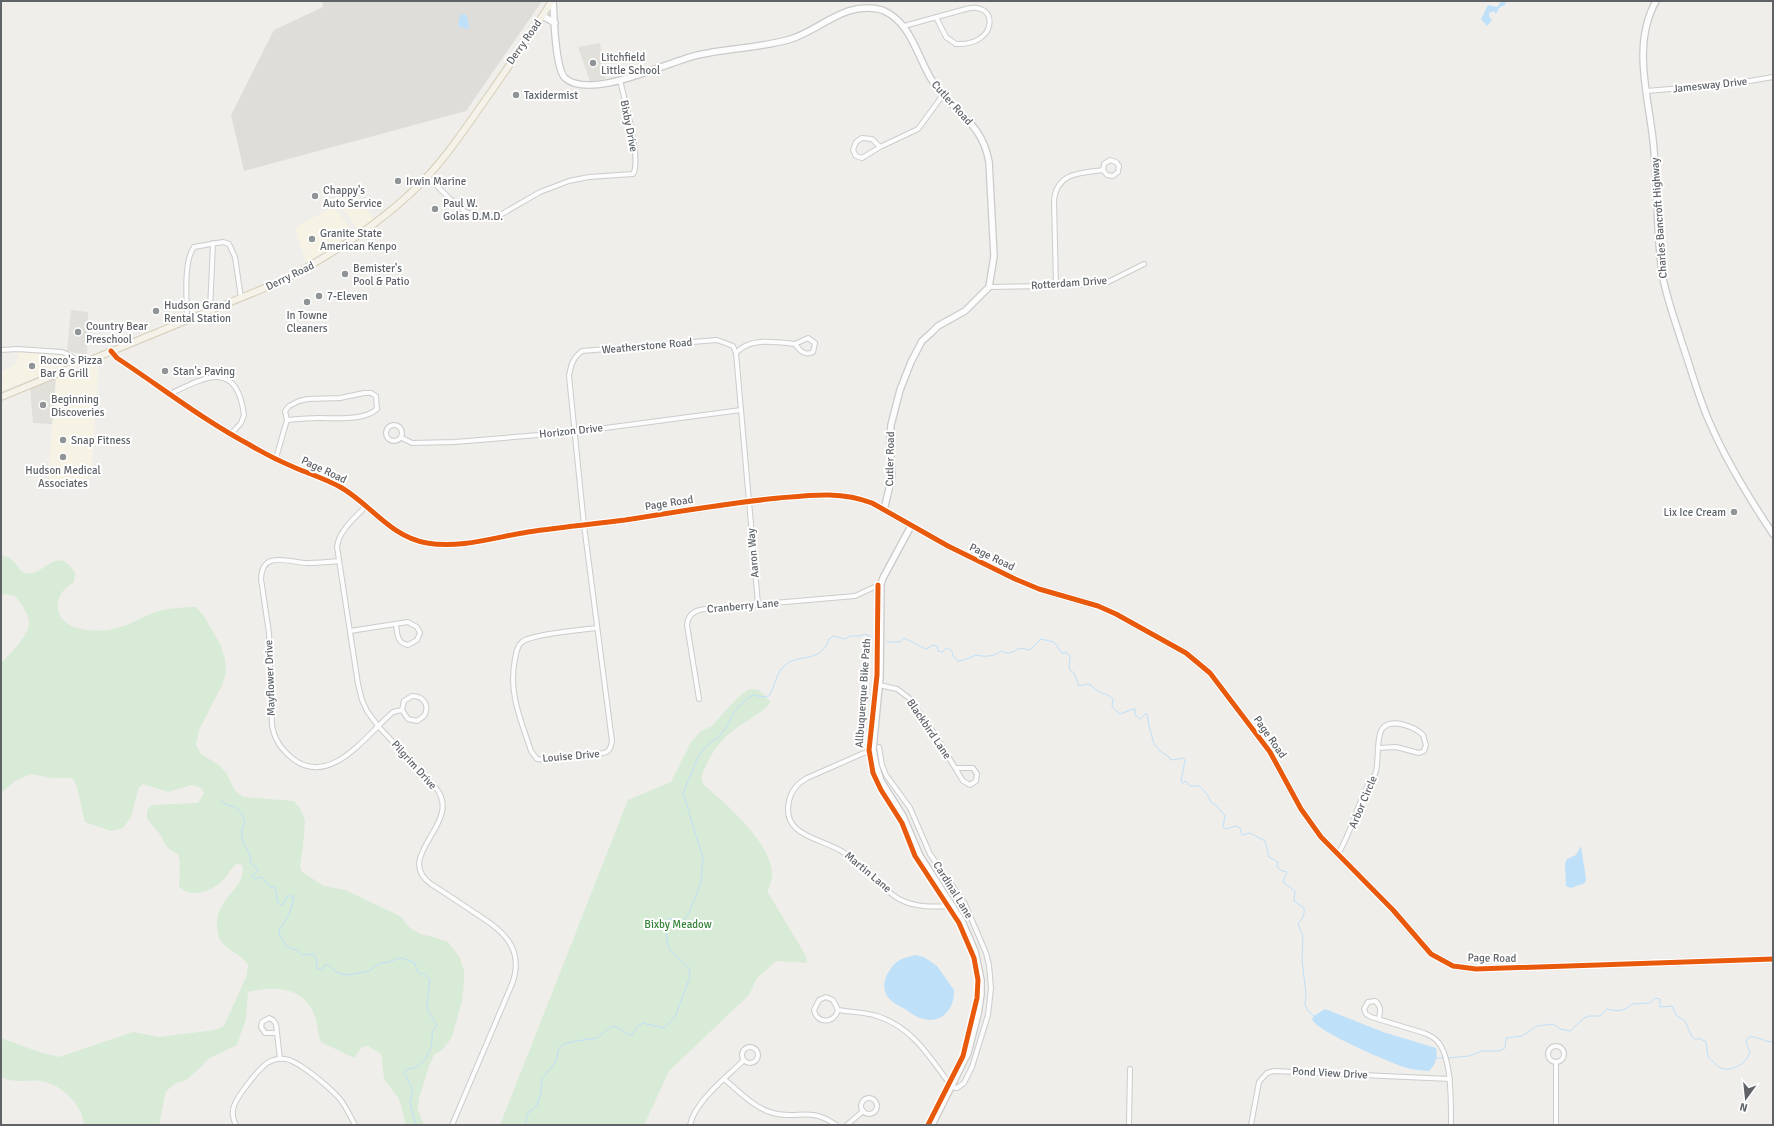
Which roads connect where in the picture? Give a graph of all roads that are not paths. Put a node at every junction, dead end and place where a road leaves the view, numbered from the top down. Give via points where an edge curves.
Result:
1 (553, 1) edge
2 (1656, 1) edge
3 (543, 16) junction
4 (936, 17) junction
5 (555, 23) junction
6 (904, 26) junction
7 (1773, 77) edge
8 (620, 80) junction
9 (1646, 91) junction
10 (943, 95) junction
11 (880, 147) junction
12 (1103, 170) dead end
13 (427, 176) junction
14 (213, 243) junction
15 (1144, 264) dead end
16 (1056, 286) junction
17 (989, 287) junction
18 (241, 298) junction
19 (210, 310) junction
20 (187, 319) junction
21 (795, 344) junction
22 (1, 350) edge
23 (111, 351) junction
24 (736, 353) junction
25 (79, 364) junction
26 (170, 394) junction
27 (1, 397) edge
28 (741, 410) junction
29 (287, 420) junction
30 (574, 432) junction
31 (231, 434) junction
32 (402, 438) junction
33 (276, 458) junction
34 (749, 501) junction
35 (366, 506) junction
36 (884, 510) junction
37 (584, 525) junction
38 (910, 526) junction
39 (1773, 534) edge
40 (339, 561) junction
41 (881, 584) junction
42 (758, 604) junction
43 (396, 624) junction
44 (597, 628) junction
45 (350, 632) junction
46 (879, 685) junction
47 (699, 700) dead end
48 (402, 710) junction
49 (378, 726) junction
50 (876, 748) junction
51 (1378, 748) junction
52 (955, 768) junction
53 (890, 782) junction
54 (884, 787) junction
55 (1338, 854) junction
56 (954, 906) junction
57 (1773, 959) edge
58 (838, 1010) junction
59 (1379, 1019) junction
60 (277, 1033) junction
61 (280, 1058) junction
62 (744, 1060) dead end
63 (1556, 1062) dead end
64 (1130, 1069) dead end
65 (1450, 1078) junction
66 (724, 1079) junction
67 (952, 1087) junction
68 (863, 1111) junction
69 (236, 1125) edge
70 (355, 1125) edge
71 (452, 1125) edge
72 (690, 1125) edge
73 (836, 1125) edge
74 (847, 1125) edge
75 (932, 1125) edge
76 (1128, 1125) edge
77 (1251, 1125) edge
78 (1451, 1125) edge
79 (1556, 1125) edge

1 - 3 main road, Derry Road
1 - 5 street, Cutler Road
2 - 9 street, Charles Bancroft Highway via 1643,45
3 - 5 street
3 - 13 main road, Derry Road via 467,127
4 - 4 street via 946,37 956,44 980,39 990,28 988,16 978,8
4 - 6 street
5 - 8 street, Cutler Road via 560,68 567,79 590,85
6 - 8 street, Cutler Road via 882,10 864,6 853,7 837,13 793,38 699,55
6 - 10 street, Cutler Road via 930,77
7 - 9 street, Jamesway Drive via 1732,84
8 - 13 street, Bixby Drive via 634,142 636,161 634,173 631,175 589,177 562,183 540,192 502,214 485,217 474,216 464,211
9 - 39 street, Charles Bancroft Highway via 1655,162 1661,262 1668,299 1709,421 1736,473
10 - 11 street via 918,128
10 - 17 street, Cutler Road via 974,126 986,148 994,256
11 - 11 street via 862,158 856,156 853,150 856,142 864,138 874,140
12 - 16 street via 1068,177 1057,187 1054,200
13 - 18 main road, Derry Road via 390,212 346,245 284,280
14 - 18 street via 228,244 234,257
14 - 19 street
14 - 20 street via 194,247 190,254
15 - 16 street, Rotterdam Drive via 1106,283
16 - 17 street, Rotterdam Drive
17 - 36 street, Cutler Road via 965,311 931,332 922,341 914,357 904,379 892,421 892,476
18 - 19 main road, Derry Road
19 - 20 main road, Derry Road
20 - 23 main road, Derry Road
21 - 21 street via 803,353 809,354 813,352 815,343 808,338
21 - 24 street via 753,342 745,344
22 - 25 street via 62,352 72,356
23 - 25 main road, Derry Road
23 - 26 street, Page Road via 117,358
24 - 28 street
24 - 30 street, Weatherstone Road via 733,346 718,340 582,351 575,357 569,376
25 - 27 main road, Derry Road
26 - 31 street, Page Road
26 - 31 street via 202,380 219,377 228,379 236,387 244,415 241,423
28 - 30 street, Horizon Drive
28 - 34 street
29 - 29 street via 285,411 299,401 340,398 364,393 376,396 377,409 372,413 340,419
29 - 33 street
30 - 32 street, Horizon Drive via 425,443 412,443
30 - 37 street, Weatherstone Road
31 - 33 street, Page Road
32 - 32 street, Horizon Drive via 400,427 392,425 387,428 386,437 390,441 396,442
33 - 35 street, Page Road via 341,488
34 - 36 street, Page Road via 838,494 860,498
34 - 37 street, Page Road
34 - 42 street, Aaron Way
35 - 37 street, Page Road via 397,532 429,544 458,544
35 - 40 street, Pilgrim Drive via 340,535
36 - 38 street, Page Road
37 - 44 street, Louise Drive
38 - 41 street
38 - 55 street, Page Road via 1015,579 1116,614 1194,659 1210,673 1270,752 1311,824
40 - 45 street, Pilgrim Drive
40 - 49 street, Mayflower Drive via 308,563 279,559 268,563 263,570 261,582 269,633 272,729 279,745 292,758 307,766 322,767 341,760
41 - 42 street, Cranberry Lane via 854,596
41 - 46 street
42 - 47 street, Cranberry Lane via 700,609 690,616 687,630
43 - 43 street via 415,624 419,630 417,640 408,645 401,642
43 - 45 street
44 - 44 street, Louise Drive via 531,638 522,642 517,650 513,670 513,693 531,751 537,759 604,753 610,748 612,741
45 - 49 street, Pilgrim Drive via 361,698
46 - 50 street
46 - 52 street, Blackbird Lane via 897,689 908,698 931,728
48 - 48 street via 406,700 414,696 423,699 427,708 424,716 417,721 408,719
48 - 49 street via 393,712
49 - 71 street, Pilgrim Drive via 436,788 442,798 440,820 419,858 422,875 431,884 500,930 511,944 515,958 512,984
50 - 53 street, Cardinal Lane
50 - 54 street via 876,766
50 - 56 street, Martin Lane via 807,778 799,784 788,802 788,813 792,823 804,835 846,853 900,899 926,907
51 - 51 street, Arbor Circle via 1381,731 1391,724 1403,724 1417,730 1424,736 1426,745 1424,751 1419,753 1396,747
51 - 55 street, Arbor Circle via 1376,772
52 - 52 street, Blackbird Lane via 965,784 976,781 978,774 973,768
53 - 54 street
53 - 67 street, Cardinal Lane via 910,808 930,854 965,904 989,965 991,988 988,1014 976,1057 964,1082 959,1088
54 - 56 street via 903,816 926,866
55 - 57 street, Page Road via 1393,910 1431,954 1461,968
56 - 67 street via 975,951 982,987 970,1046
58 - 58 street via 835,1017 828,1021 817,1017 814,1010 816,1002 826,997 833,1000
58 - 67 street via 876,1015 902,1027 915,1038
59 - 59 street via 1366,1014 1365,1007 1368,1002 1376,1001 1380,1005
59 - 65 street via 1431,1036 1439,1043
60 - 60 street via 273,1020 266,1019 262,1022 265,1033
60 - 61 street
61 - 69 street via 261,1069 236,1101 233,1110
61 - 70 street via 299,1064 336,1095
62 - 66 street
63 - 79 street
64 - 76 street
65 - 77 street, Pond View Drive via 1274,1071 1267,1073 1259,1082
65 - 78 street
66 - 72 street via 699,1106
66 - 73 street via 763,1110 780,1115 820,1116
67 - 75 street
68 - 68 street via 869,1114 875,1112 877,1106 874,1100 867,1098 863,1101
68 - 74 street

